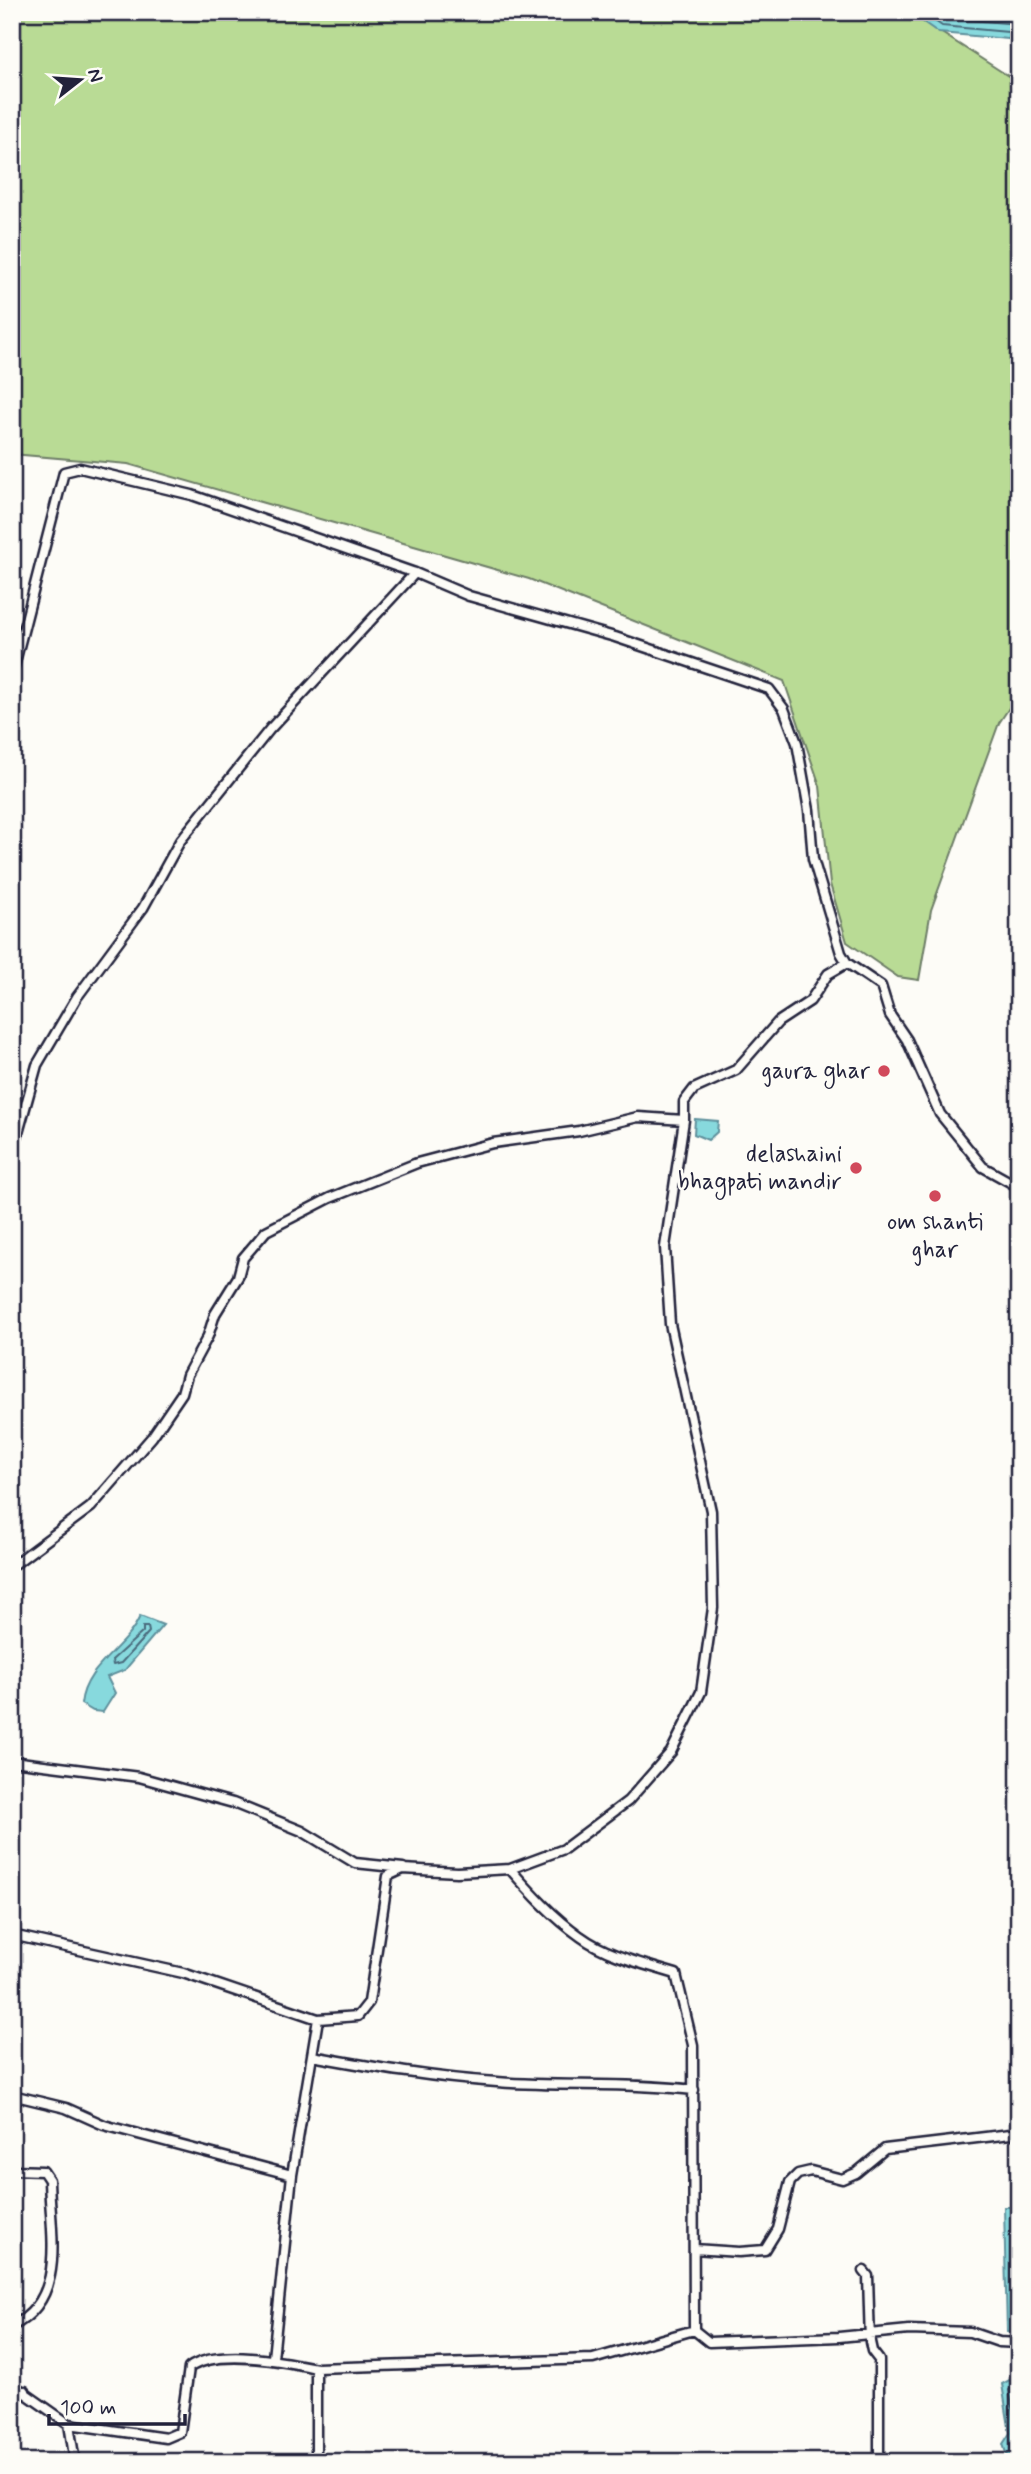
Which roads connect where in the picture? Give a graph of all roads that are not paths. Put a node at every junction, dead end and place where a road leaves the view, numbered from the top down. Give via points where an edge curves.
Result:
1 (415, 573) junction
2 (12, 674) edge
3 (847, 962) junction
4 (684, 1120) junction
5 (12, 1165) edge
6 (1019, 1188) edge
7 (12, 1566) edge
8 (12, 1761) edge
9 (403, 1868) junction
10 (510, 1869) junction
11 (12, 1935) edge
12 (318, 2019) junction
13 (312, 2056) junction
14 (694, 2090) junction
15 (12, 2095) edge
16 (1019, 2133) edge
17 (12, 2170) edge
18 (292, 2175) junction
19 (694, 2249) junction
20 (864, 2271) dead end
21 (12, 2326) edge
22 (694, 2330) junction
23 (872, 2332) junction
24 (1019, 2343) edge
25 (273, 2358) junction
26 (316, 2368) junction
27 (12, 2384) edge
28 (25, 2391) junction
29 (12, 2413) edge
30 (69, 2424) junction
31 (75, 2462) edge
32 (316, 2462) edge
33 (879, 2462) edge

1 - 2 street via 192,495 79,468 64,472
1 - 3 street via 469,596 615,637 769,689 784,709 796,743 813,859 832,929
1 - 5 street via 270,729 180,841 143,908 77,997 37,1065
3 - 4 street via 828,974 810,1001 778,1022 736,1070 694,1089 684,1102
3 - 6 street via 881,986 890,1015 907,1040 940,1114 983,1167
4 - 7 street via 638,1117 493,1143 417,1163 330,1198 266,1231 243,1258 182,1393 152,1437 91,1507
4 - 10 street via 665,1247 670,1324 711,1511 713,1608 701,1692 671,1752 628,1801 564,1849
8 - 9 street via 139,1777 233,1803 302,1830 355,1863
9 - 10 street
9 - 12 street via 388,1876 369,2002 358,2016
10 - 14 street via 542,1905 582,1938 676,1974 693,2045
11 - 12 street via 183,1973
12 - 13 street
13 - 14 street via 412,2074 498,2082 650,2084
13 - 18 street
14 - 19 street
15 - 18 street via 66,2108 104,2126
16 - 19 street via 885,2149 842,2179 811,2171 798,2174 790,2182 778,2229 765,2250
17 - 21 street via 43,2171 49,2180 52,2266 50,2284 39,2306
18 - 25 street
19 - 22 street
20 - 23 street
22 - 23 street via 709,2342
22 - 26 street via 593,2359
23 - 24 street via 970,2332
23 - 33 street via 872,2351 879,2360
25 - 26 street
25 - 30 street via 199,2361 189,2368 180,2432 166,2438
26 - 32 street
27 - 28 street
28 - 29 street via 16,2396
28 - 30 street
30 - 31 street

